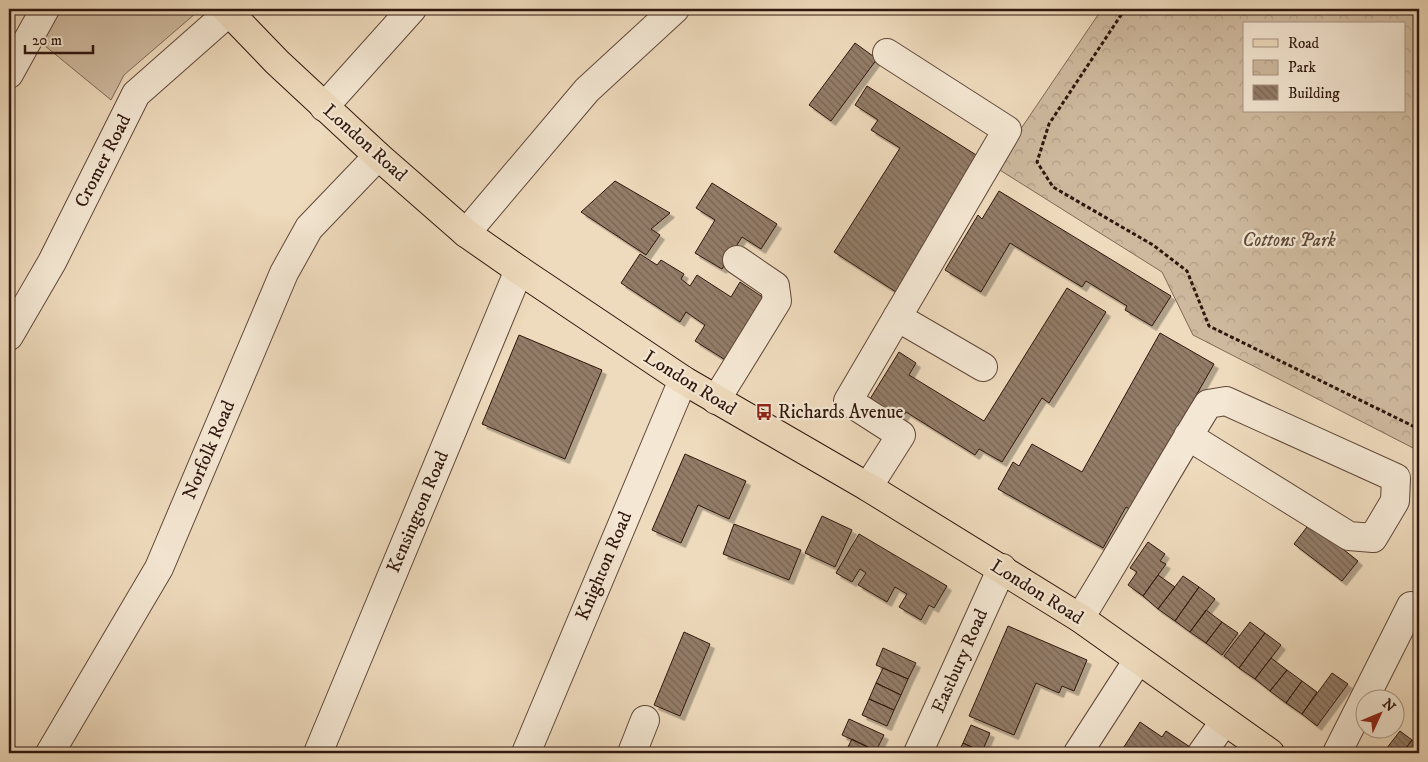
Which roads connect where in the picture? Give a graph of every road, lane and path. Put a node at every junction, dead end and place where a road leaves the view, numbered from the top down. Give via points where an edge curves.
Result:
1 (45, 9) edge
2 (412, 9) edge
3 (674, 9) edge
4 (1125, 9) edge
5 (227, 11) edge
6 (887, 54) dead end
7 (9, 74) edge
8 (324, 107) junction
9 (378, 156) junction
10 (466, 233) junction
11 (737, 260) dead end
12 (519, 270) junction
13 (898, 317) junction
14 (9, 336) edge
15 (983, 367) dead end
16 (683, 380) junction
17 (716, 400) junction
18 (1419, 429) edge
19 (1188, 436) junction
20 (868, 487) junction
21 (1002, 568) junction
22 (1411, 606) dead end
23 (1080, 618) junction
24 (1138, 660) junction
25 (645, 720) dead end
26 (1224, 722) junction
27 (50, 753) edge
28 (318, 753) edge
29 (526, 753) edge
30 (632, 753) edge
31 (918, 753) edge
32 (1078, 753) edge
33 (1202, 753) edge
34 (1270, 753) edge
35 (1337, 753) edge

1 - 7 street
2 - 8 street
3 - 10 street via 586,90
4 - 18 path via 1050,124 1037,162 1053,187 1152,245 1187,271 1209,326
5 - 8 main road, London Road
5 - 14 street, Cromer Road via 136,94 52,262
6 - 13 street via 1006,130
8 - 9 main road, London Road
9 - 10 main road, London Road
9 - 27 street, Norfolk Road via 309,228 284,273 159,568
10 - 12 main road, London Road
11 - 17 street via 775,286 777,301
12 - 16 main road, London Road
12 - 28 street, Kensington Road
13 - 15 street
13 - 20 street via 848,401 901,435
16 - 17 main road, London Road
16 - 29 street, Knighton Road
17 - 20 main road, London Road
19 - 19 street via 1208,404 1226,401 1396,478 1395,501 1373,538 1349,536
19 - 23 street
20 - 21 main road, London Road
21 - 23 main road, London Road
21 - 31 street, Eastbury Road
22 - 35 street
23 - 24 main road, London Road
24 - 26 main road, London Road
24 - 32 street
25 - 30 street
26 - 33 street
26 - 34 main road, London Road

